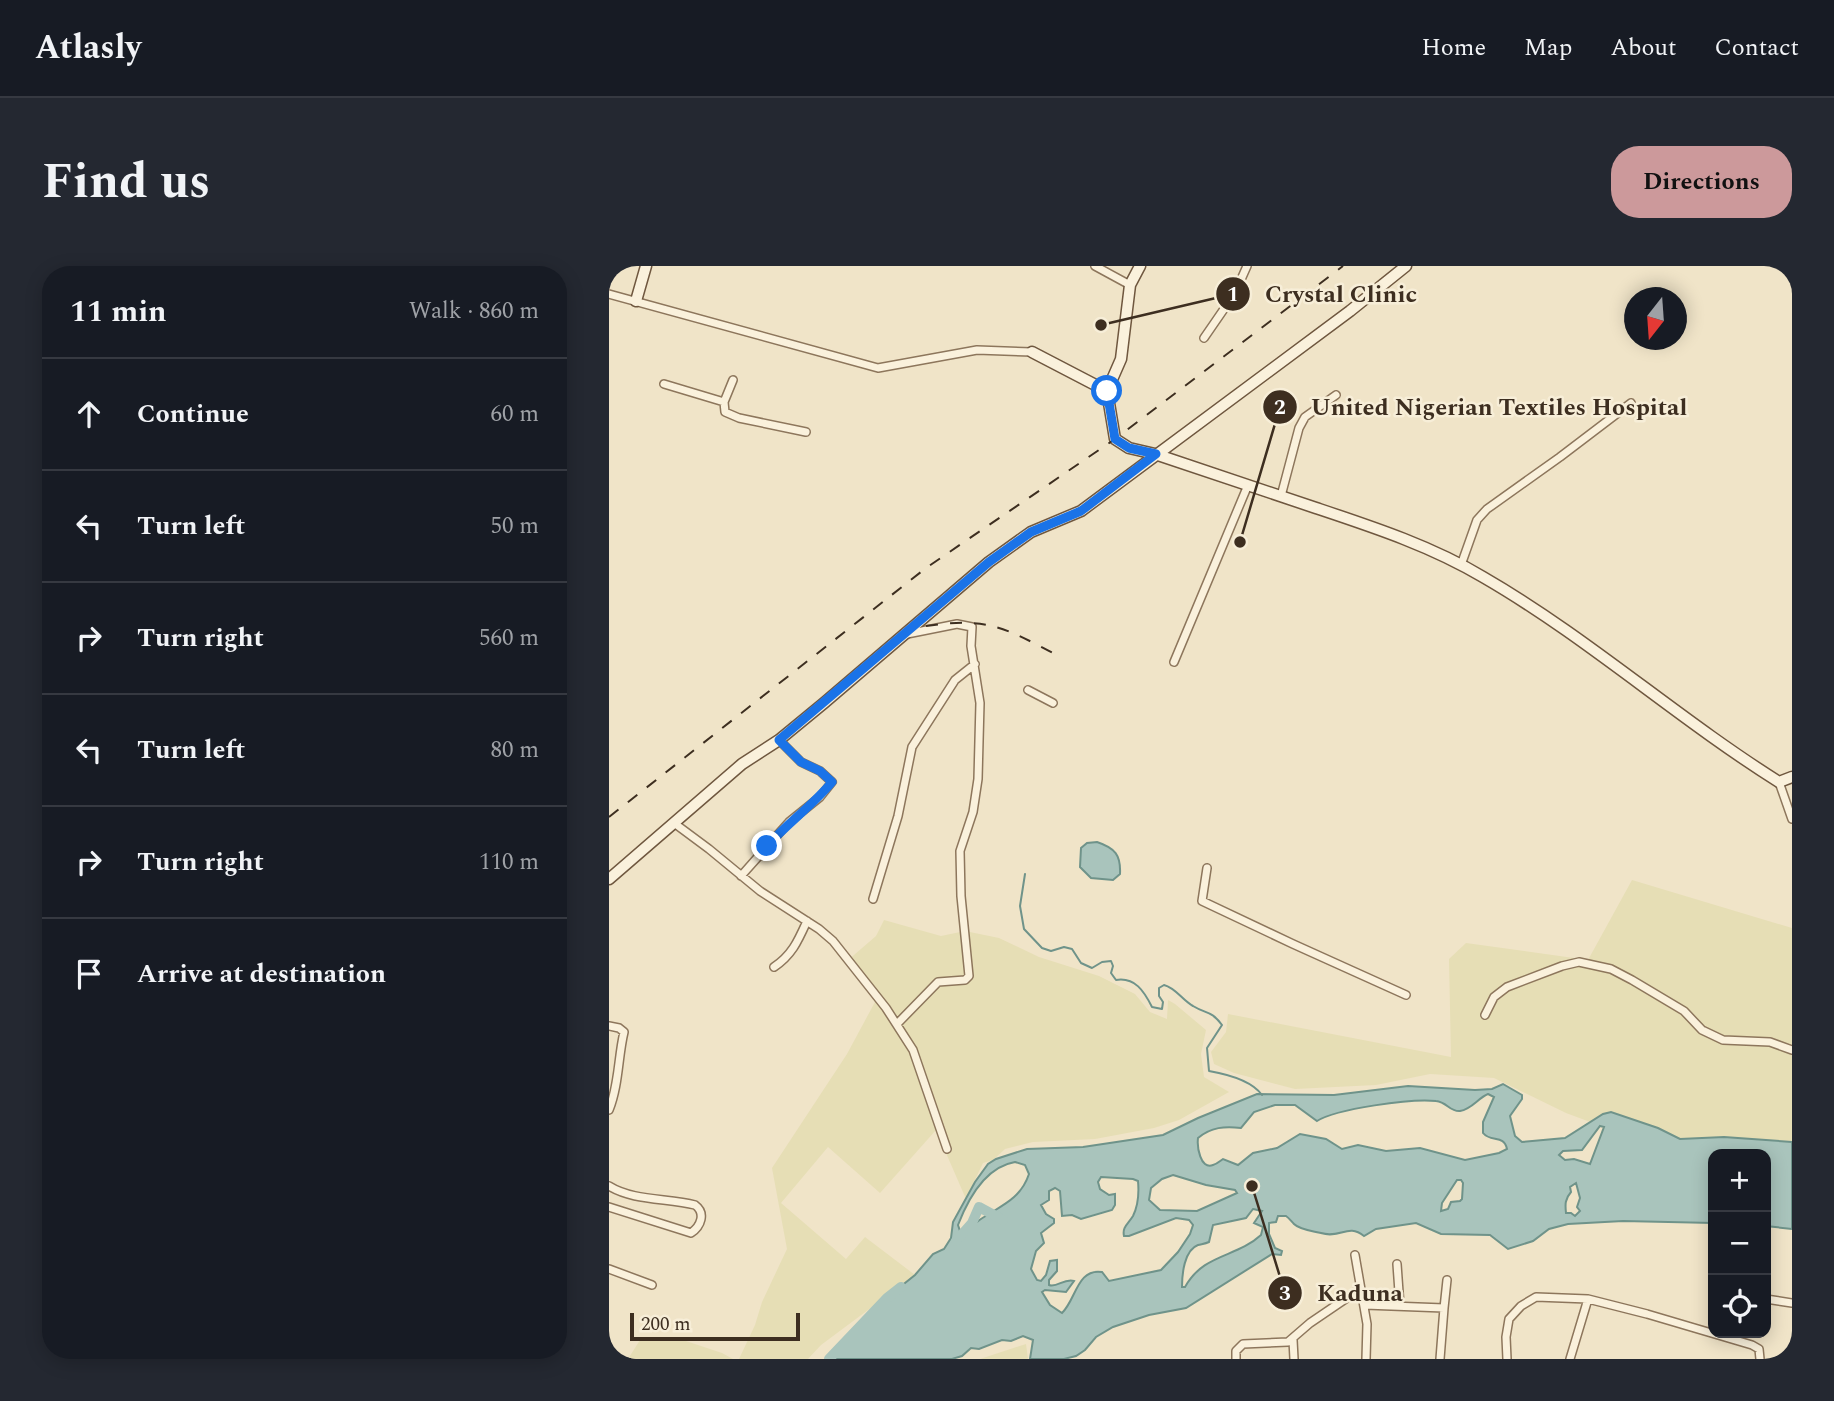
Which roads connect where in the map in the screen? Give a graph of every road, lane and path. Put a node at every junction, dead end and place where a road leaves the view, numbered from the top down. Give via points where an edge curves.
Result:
1 (646, 266) edge
2 (1095, 266) edge
3 (1140, 266) edge
4 (1247, 266) edge
5 (1406, 266) edge
6 (1130, 285) junction
7 (609, 295) edge
8 (636, 301) junction
9 (1204, 338) dead end
10 (1032, 352) joint
11 (733, 380) dead end
12 (664, 384) dead end
13 (1107, 391) junction
14 (1336, 395) dead end
15 (723, 401) junction
16 (1631, 403) dead end
17 (806, 432) dead end
18 (1156, 454) junction
19 (1248, 485) junction
20 (1281, 496) junction
21 (1461, 565) junction
22 (903, 635) junction
23 (1174, 662) dead end
24 (975, 664) junction
25 (1028, 690) dead end
26 (1053, 703) dead end
27 (779, 740) junction
28 (1792, 777) edge
29 (1779, 782) junction
30 (1792, 818) edge
31 (674, 823) junction
32 (1207, 868) dead end
33 (741, 876) junction
34 (609, 879) edge
35 (873, 900) dead end
36 (807, 921) junction
37 (774, 967) dead end
38 (1406, 995) dead end
39 (1485, 1015) dead end
40 (897, 1024) junction
41 (609, 1026) edge
42 (1792, 1050) edge
43 (613, 1067) edge
44 (609, 1110) edge
45 (947, 1149) dead end
46 (609, 1186) edge
47 (609, 1207) edge
48 (1355, 1255) dead end
49 (1397, 1264) dead end
50 (609, 1269) edge
51 (1447, 1280) dead end
52 (652, 1285) dead end
53 (1360, 1289) junction
54 (1588, 1299) junction
55 (1771, 1300) edge
56 (1792, 1303) edge
57 (1365, 1304) junction
58 (1400, 1306) junction
59 (1444, 1308) junction
60 (1293, 1339) junction
61 (1236, 1359) edge
62 (1294, 1359) edge
63 (1366, 1359) edge
64 (1440, 1359) edge
65 (1507, 1359) edge
66 (1570, 1359) edge
67 (1760, 1359) edge

1 - 8 street
2 - 6 street
3 - 6 street
4 - 9 street via 1235,293
5 - 18 street
6 - 13 street via 1121,359
7 - 8 street
8 - 10 street via 878,368 977,350
10 - 13 street
11 - 15 street
12 - 15 street
13 - 18 street via 1115,439 1129,448
14 - 20 street via 1305,417 1299,428
15 - 17 street via 725,412 739,418
16 - 21 street via 1487,509 1478,520
18 - 19 street
18 - 22 street via 1081,511 1031,532 999,554
19 - 20 street
19 - 23 street
20 - 21 street via 1375,528
21 - 29 street via 1550,619
22 - 24 street via 934,627 972,626
22 - 27 street
24 - 35 street via 955,681 912,747
24 - 40 street via 980,703 978,779 960,851 969,976 939,982
25 - 26 street
27 - 31 street
27 - 33 street via 801,762 832,782
28 - 29 street
29 - 30 street
31 - 33 street
31 - 34 street
32 - 38 street via 1202,901
33 - 36 street
36 - 37 street via 796,946
36 - 40 street via 832,941
39 - 42 street via 1494,997 1507,988 1579,962 1611,969 1632,980 1723,1040 1770,1042
40 - 45 street via 913,1050
41 - 43 street via 624,1032
43 - 44 street via 617,1083
46 - 47 street via 695,1205 703,1215 691,1233
48 - 53 street
49 - 58 street
50 - 52 street
51 - 59 street
53 - 57 street
53 - 60 street
54 - 65 street via 1537,1297 1521,1306 1509,1319
54 - 66 street
54 - 67 street via 1752,1345 1759,1349
55 - 56 street
57 - 58 street
57 - 63 street
58 - 59 street
59 - 64 street
60 - 61 street via 1243,1344
60 - 62 street

